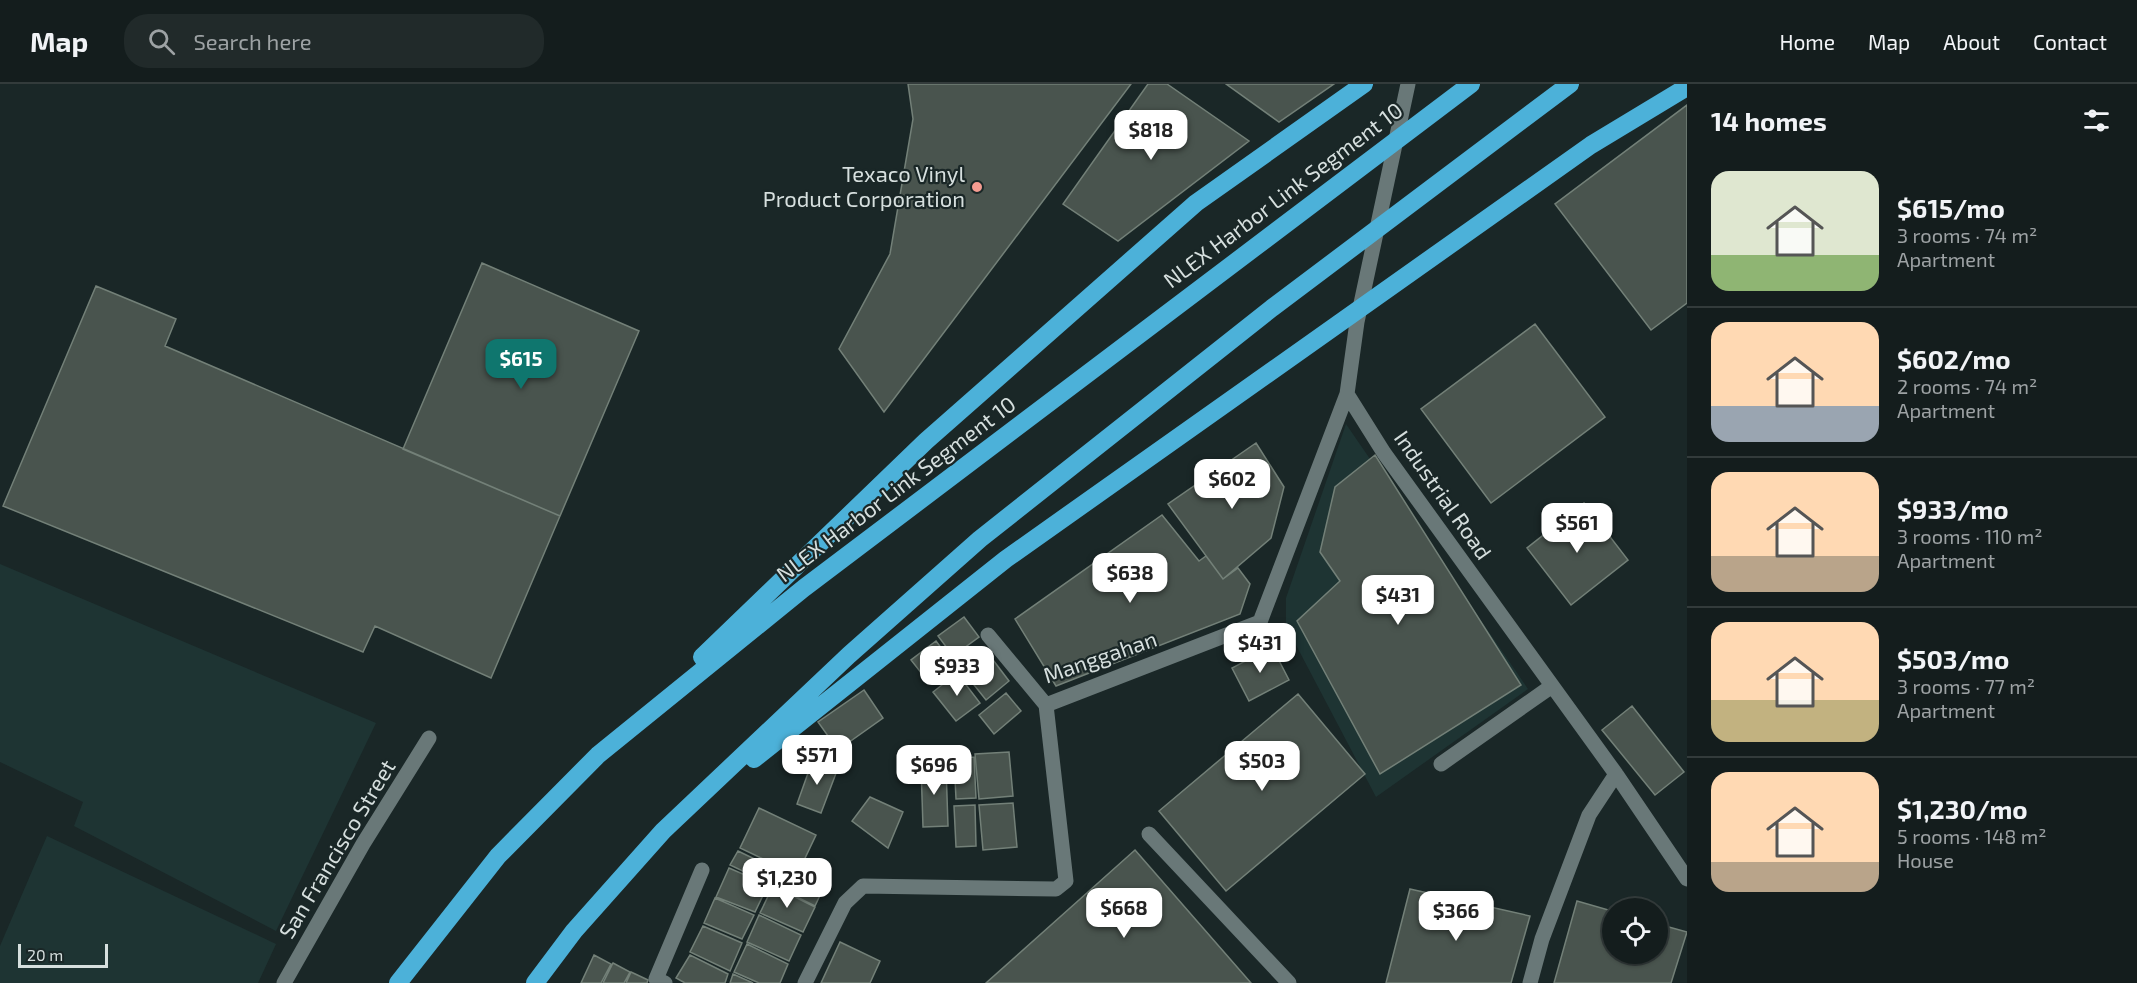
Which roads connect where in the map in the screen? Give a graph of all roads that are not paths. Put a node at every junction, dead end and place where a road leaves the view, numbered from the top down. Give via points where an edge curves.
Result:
1 (1364, 84) edge
2 (1408, 84) edge
3 (1471, 84) edge
4 (1570, 84) edge
5 (1687, 87) edge
6 (1347, 394) junction
7 (988, 635) dead end
8 (1552, 686) junction
9 (1046, 705) junction
10 (429, 738) dead end
11 (598, 755) junction
12 (1441, 764) dead end
13 (1616, 774) junction
14 (663, 831) junction
15 (1149, 834) dead end
16 (702, 870) dead end
17 (1687, 879) edge
18 (284, 983) edge
19 (398, 983) edge
20 (535, 983) edge
21 (664, 983) edge
22 (805, 983) edge
23 (1289, 983) edge
24 (1530, 983) edge

1 - 11 highway via 1196,203 926,441
2 - 6 street via 1357,322
3 - 11 highway, NLEX Harbor Link Segment 10 via 804,588
4 - 14 highway via 1272,308 980,539 849,655
5 - 14 highway via 1591,145 1006,559
6 - 8 street, Industrial Road via 1384,453
6 - 9 street, Manggahan via 1260,622
7 - 9 street, Manggahan
8 - 12 street
8 - 13 street, Industrial Road
9 - 22 street via 1066,880 1056,889 863,886 845,903
10 - 18 street, San Francisco Street
11 - 19 highway, NLEX Harbor Link Segment 10 via 498,856
13 - 17 street, Industrial Road
13 - 24 street via 1588,815 1542,939
14 - 20 highway via 574,931
15 - 23 street
16 - 21 street via 657,979

